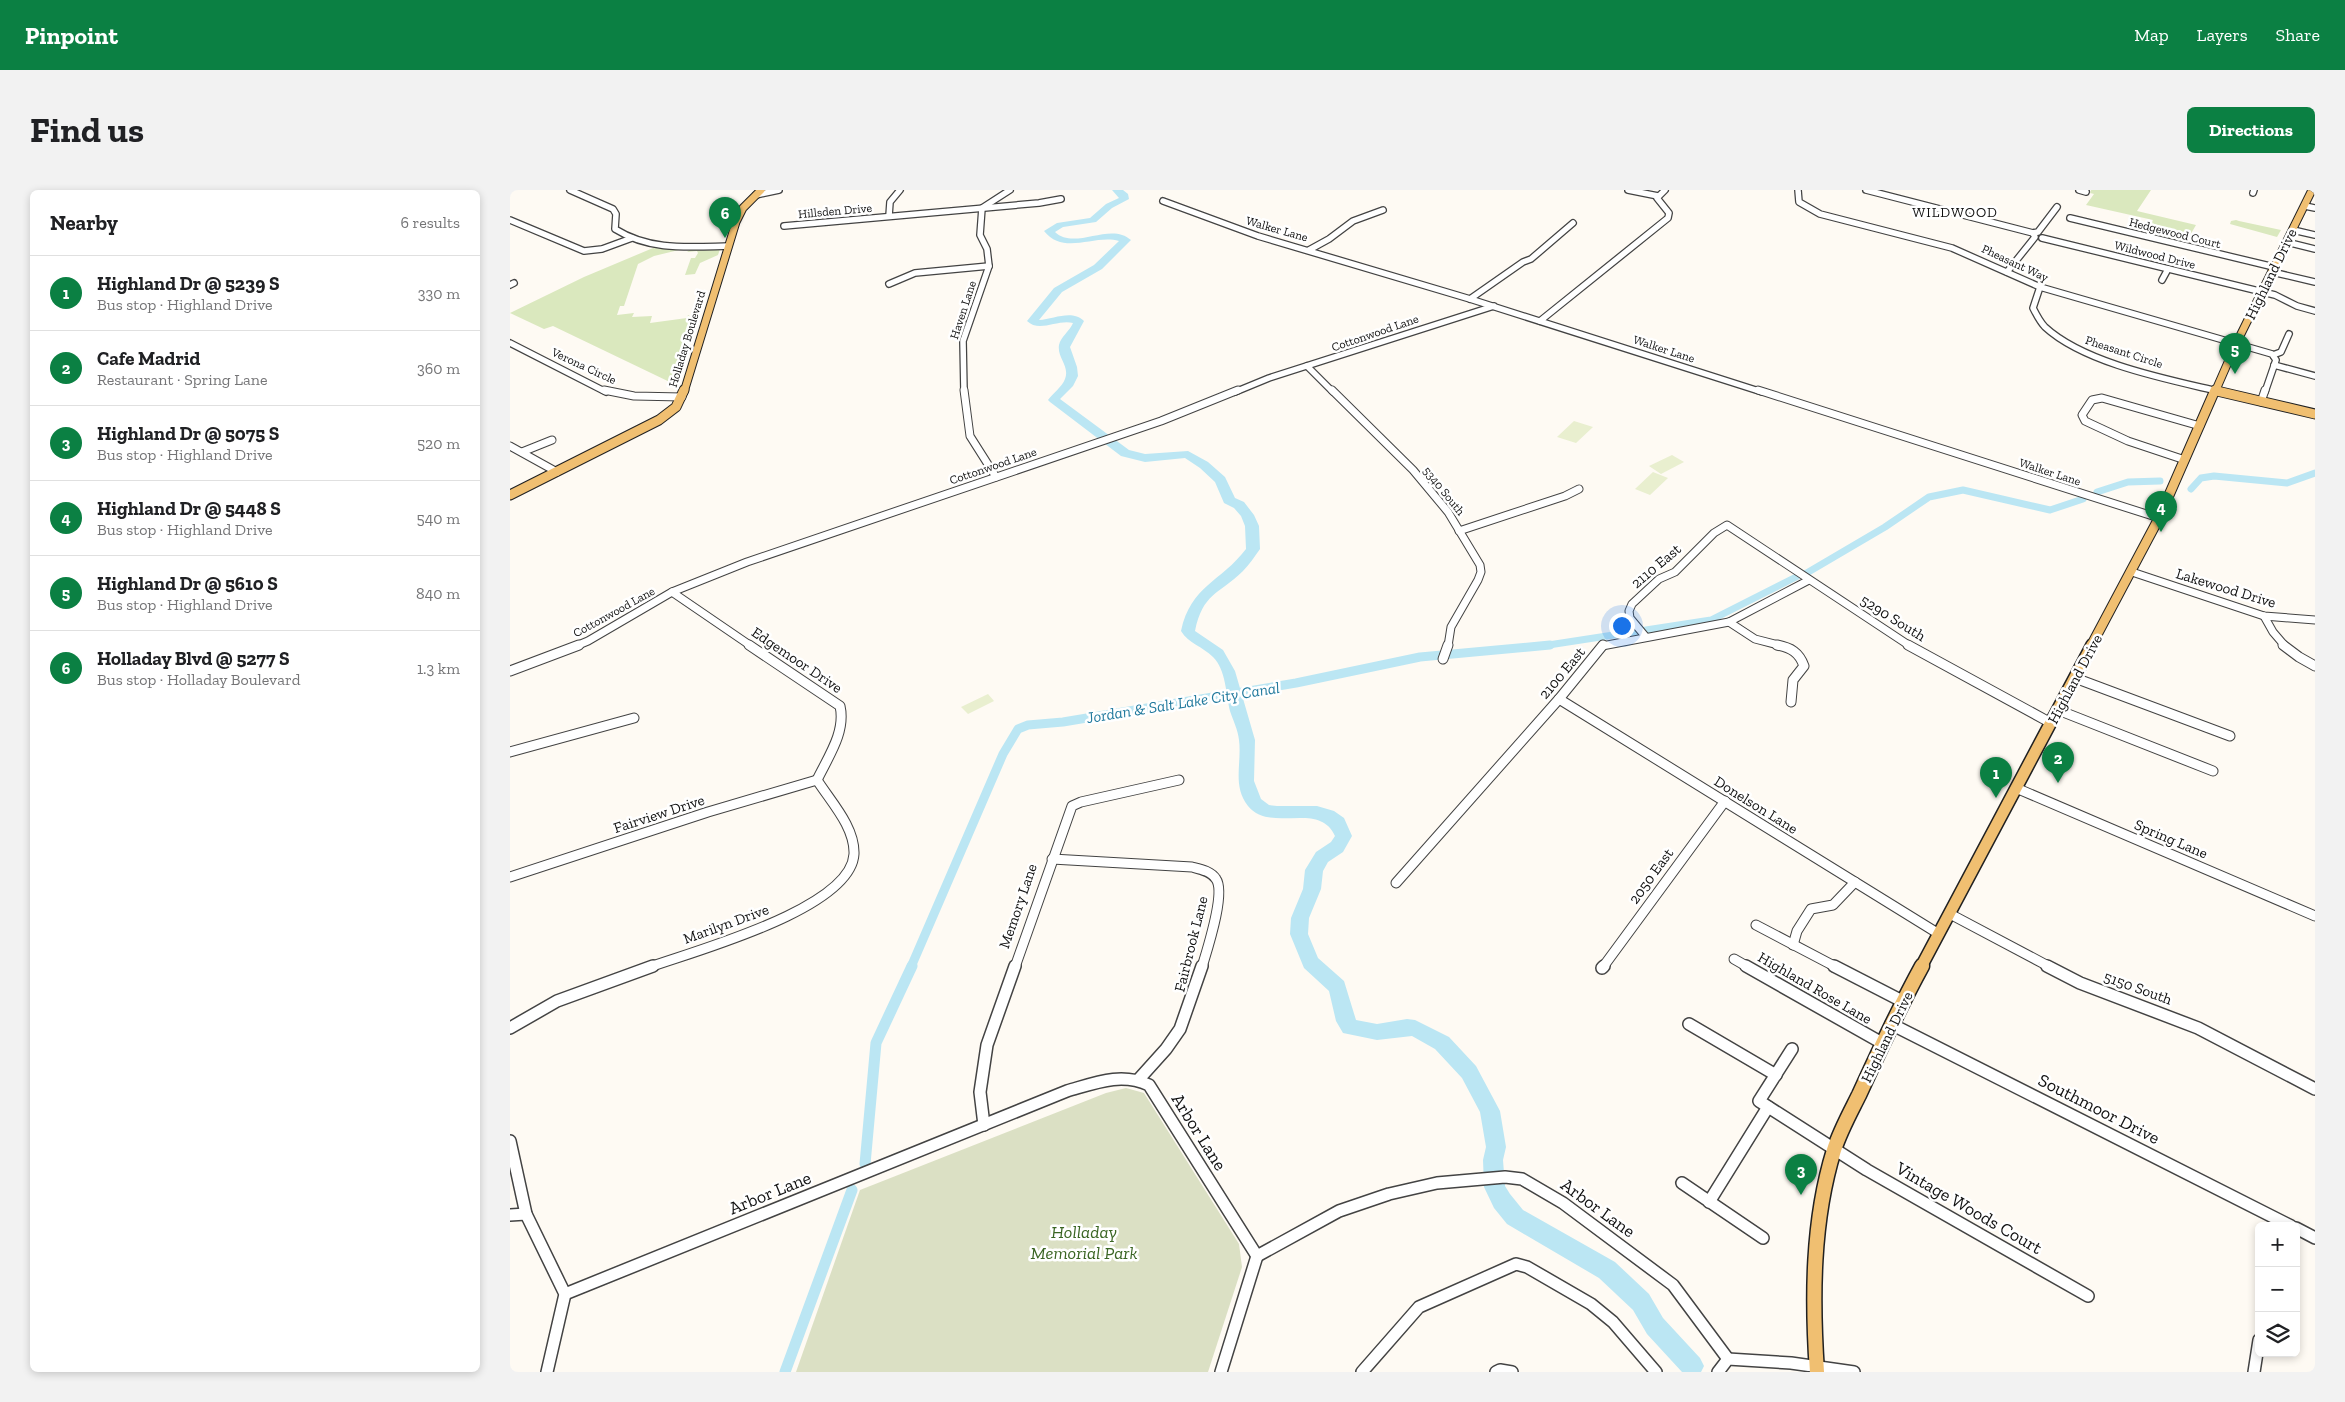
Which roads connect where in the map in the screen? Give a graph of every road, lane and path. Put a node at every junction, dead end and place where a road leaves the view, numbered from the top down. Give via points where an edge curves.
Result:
1 (570, 190) edge
2 (779, 190) edge
3 (900, 190) edge
4 (1010, 190) edge
5 (1628, 190) edge
6 (1666, 190) edge
7 (1798, 190) edge
8 (1866, 190) edge
9 (2079, 190) edge
10 (2310, 190) edge
11 (759, 192) edge
12 (2086, 192) dead end
13 (1658, 196) junction
14 (1061, 199) dead end
15 (1163, 201) dead end
16 (2305, 206) junction
17 (2057, 207) dead end
18 (982, 208) junction
19 (2315, 208) edge
20 (1383, 210) dead end
21 (889, 216) junction
22 (2070, 218) dead end
23 (510, 220) edge
24 (1573, 223) dead end
25 (784, 226) dead end
26 (2292, 230) junction
27 (2033, 233) junction
28 (2315, 235) edge
29 (632, 238) junction
30 (2042, 238) dead end
31 (2286, 242) junction
32 (728, 246) junction
33 (2315, 248) edge
34 (1309, 250) junction
35 (989, 266) junction
36 (2168, 269) junction
37 (2273, 269) junction
38 (2007, 272) junction
39 (2162, 280) dead end
40 (2315, 282) edge
41 (889, 284) dead end
42 (2040, 287) junction
43 (2264, 292) junction
44 (1470, 298) junction
45 (1494, 306) junction
46 (2315, 311) edge
47 (1540, 321) junction
48 (2288, 334) dead end
49 (510, 344) edge
50 (2236, 344) junction
51 (2273, 355) junction
52 (2274, 365) junction
53 (1307, 366) junction
54 (2315, 376) edge
55 (2217, 391) junction
56 (682, 397) junction
57 (2262, 399) junction
58 (2315, 414) edge
59 (2200, 426) junction
60 (1116, 435) joint
61 (552, 440) dead end
62 (510, 446) edge
63 (522, 452) junction
64 (2185, 460) junction
65 (557, 472) junction
66 (996, 477) junction
67 (1579, 489) dead end
68 (510, 495) edge
69 (2159, 518) junction
70 (1728, 525) joint
71 (1459, 530) junction
72 (2132, 572) junction
73 (1803, 577) junction
74 (672, 592) junction
75 (2264, 616) junction
76 (2315, 620) edge
77 (1728, 622) junction
78 (1642, 633) junction
79 (1444, 659) dead end
80 (2315, 666) edge
81 (510, 671) edge
82 (2075, 678) junction
83 (1559, 699) junction
84 (1791, 702) dead end
85 (2058, 710) junction
86 (634, 718) dead end
87 (2051, 723) junction
88 (2230, 736) dead end
89 (510, 752) edge
90 (2213, 771) dead end
91 (818, 780) junction
92 (1179, 780) dead end
93 (2016, 788) junction
94 (1725, 802) junction
95 (1052, 859) junction
96 (510, 876) edge
97 (1855, 882) junction
98 (1396, 883) dead end
99 (1950, 914) junction
100 (2315, 916) edge
101 (1756, 925) dead end
102 (1939, 934) junction
103 (1793, 945) junction
104 (1734, 959) dead end
105 (1602, 968) dead end
106 (1904, 1002) junction
107 (1689, 1024) dead end
108 (1891, 1024) junction
109 (510, 1028) edge
110 (1882, 1043) junction
111 (1792, 1049) dead end
112 (1776, 1075) junction
113 (1139, 1079) junction
114 (2315, 1089) edge
115 (1768, 1107) junction
116 (984, 1125) junction
117 (510, 1141) edge
118 (1834, 1149) junction
119 (1505, 1177) joint
120 (1682, 1183) dead end
121 (1709, 1202) junction
122 (526, 1214) junction
123 (510, 1215) edge
124 (2278, 1222) edge
125 (2300, 1230) edge
126 (1763, 1238) dead end
127 (2315, 1238) edge
128 (1257, 1256) junction
129 (564, 1294) junction
130 (2088, 1296) dead end
131 (2256, 1357) edge
132 (1728, 1359) junction
133 (1816, 1368) edge
134 (547, 1372) edge
135 (1221, 1372) edge
136 (1362, 1372) edge
137 (1496, 1372) edge
138 (1512, 1372) edge
139 (1656, 1372) edge
140 (1718, 1372) edge
141 (1854, 1372) edge
142 (2254, 1372) edge

1 - 29 street via 612,207 616,214 616,229
2 - 11 street
3 - 21 street, Hillsden Drive via 890,202
4 - 18 street
5 - 13 street
6 - 13 street
7 - 38 street, Pheasant Way via 1796,196 1800,202 1820,214 1952,248
8 - 27 street
9 - 12 street
10 - 16 main road, Highland Drive
11 - 32 main road, Holladay Boulevard via 740,213
13 - 47 street via 1658,201 1669,213 1668,218
14 - 18 street, Hillsden Drive
15 - 34 street, Walker Lane
16 - 19 street
16 - 26 main road, Highland Drive
17 - 27 street via 2038,232
18 - 21 street, Hillsden Drive
18 - 35 street, Haven Lane via 980,235 987,249
20 - 34 street via 1353,221
21 - 25 street, Hillsden Drive
22 - 37 street, Hedgewood Court
23 - 29 street via 584,251 602,249
24 - 44 street via 1531,258
26 - 28 street
26 - 31 main road, Highland Drive
27 - 38 street via 2035,237
29 - 32 street via 657,246
30 - 36 street, Wildwood Drive
31 - 33 street
31 - 37 main road, Highland Drive
32 - 56 main road, Holladay Boulevard
34 - 44 street, Walker Lane
35 - 41 street via 915,273
35 - 66 street, Haven Lane via 965,335 962,360 969,431
36 - 39 street
36 - 43 street, Wildwood Drive
37 - 40 street, Hedgewood Court
37 - 43 main road, Highland Drive
38 - 42 street, Pheasant Way
42 - 50 street, Pheasant Way
42 - 55 street, Pheasant Circle via 2034,296 2034,311 2047,329 2071,346 2111,362
43 - 46 street
43 - 50 main road, Highland Drive
44 - 45 street, Walker Lane
45 - 47 street, Walker Lane
45 - 53 street, Cottonwood Lane
47 - 69 street, Walker Lane
48 - 51 street via 2282,351
49 - 56 street, Verona Circle via 607,392
50 - 51 street, Pheasant Way
50 - 55 main road, Highland Drive
51 - 52 street via 2276,359
52 - 54 street
52 - 57 street
53 - 60 street, Cottonwood Lane
53 - 71 street, 5340 South via 1413,470
55 - 57 main road
55 - 59 main road, Highland Drive
56 - 65 main road, Holladay Boulevard via 673,410 659,420
57 - 58 main road
59 - 64 main road, Highland Drive
59 - 64 street via 2099,398 2091,400 2082,415 2085,421 2122,439
60 - 66 street, Cottonwood Lane
61 - 63 street
62 - 63 street
63 - 65 street
64 - 69 main road, Highland Drive
65 - 68 main road, Holladay Boulevard
66 - 74 street, Cottonwood Lane via 747,562
67 - 71 street
69 - 72 main road, Highland Drive
70 - 73 street, 5290 South
70 - 78 street, 2110 East via 1714,533 1675,572 1659,579 1632,604 1630,618
71 - 79 street, 5340 South via 1481,572 1450,626
72 - 75 street, Lakewood Drive
72 - 82 main road, Highland Drive
73 - 77 street, 2100 East
73 - 87 street, 5290 South via 1894,637
74 - 81 street, Cottonwood Lane via 588,640
74 - 91 street, Edgemoor Drive via 840,706 843,712 841,727
75 - 76 street, Lakewood Drive
75 - 80 street via 2276,638 2286,648
77 - 78 street, 2100 East
77 - 84 street via 1756,639 1787,647 1800,655 1804,666 1793,680
78 - 83 street, 2100 East via 1603,644
82 - 85 main road, Highland Drive
82 - 88 street
83 - 94 street, Donelson Lane
83 - 98 street, 2100 East
85 - 87 main road, Highland Drive
85 - 90 street
86 - 89 street
87 - 93 main road, Highland Drive
91 - 96 street, Fairview Drive
91 - 109 street, Marilyn Drive via 838,810 854,845 848,870 827,894 783,920 557,1001
92 - 95 street, Memory Lane via 1072,806
93 - 99 main road, Highland Drive
93 - 100 street, Spring Lane
94 - 97 street, Donelson Lane
94 - 105 street, 2050 East
95 - 113 street, Fairbrook Lane via 1192,867 1212,874 1218,881 1220,887 1214,918 1192,1001 1173,1041
95 - 116 street, Memory Lane via 987,1045 980,1092
97 - 102 street, Donelson Lane
97 - 103 street via 1833,905 1811,910 1797,931
99 - 102 main road, Highland Drive
99 - 114 street, 5150 South via 2080,983 2198,1028
101 - 103 street
102 - 106 main road, Highland Drive
103 - 106 street
104 - 110 street, Highland Rose Lane
106 - 108 main road, Highland Drive
107 - 112 street
108 - 110 main road, Highland Drive
108 - 124 street, Southmoor Drive
110 - 118 main road, Highland Drive
111 - 112 street
112 - 115 street via 1759,1102
113 - 116 street, Arbor Lane via 1114,1078 1067,1091
113 - 128 street, Arbor Lane via 1149,1085
115 - 118 street
115 - 121 street
116 - 129 street, Arbor Lane
117 - 122 street
118 - 130 street, Vintage Woods Court
118 - 133 main road, Highland Drive via 1825,1186 1813,1286
119 - 128 street, Arbor Lane via 1397,1192 1339,1211
119 - 132 street, Arbor Lane via 1522,1179 1542,1189 1673,1286
120 - 121 street
121 - 126 street
122 - 123 street
122 - 129 street
125 - 127 street
128 - 135 street
129 - 134 street
131 - 142 street
132 - 133 street via 1763,1359
132 - 140 street
133 - 141 street
136 - 139 street via 1419,1307 1516,1264 1532,1269 1605,1315
137 - 138 street

